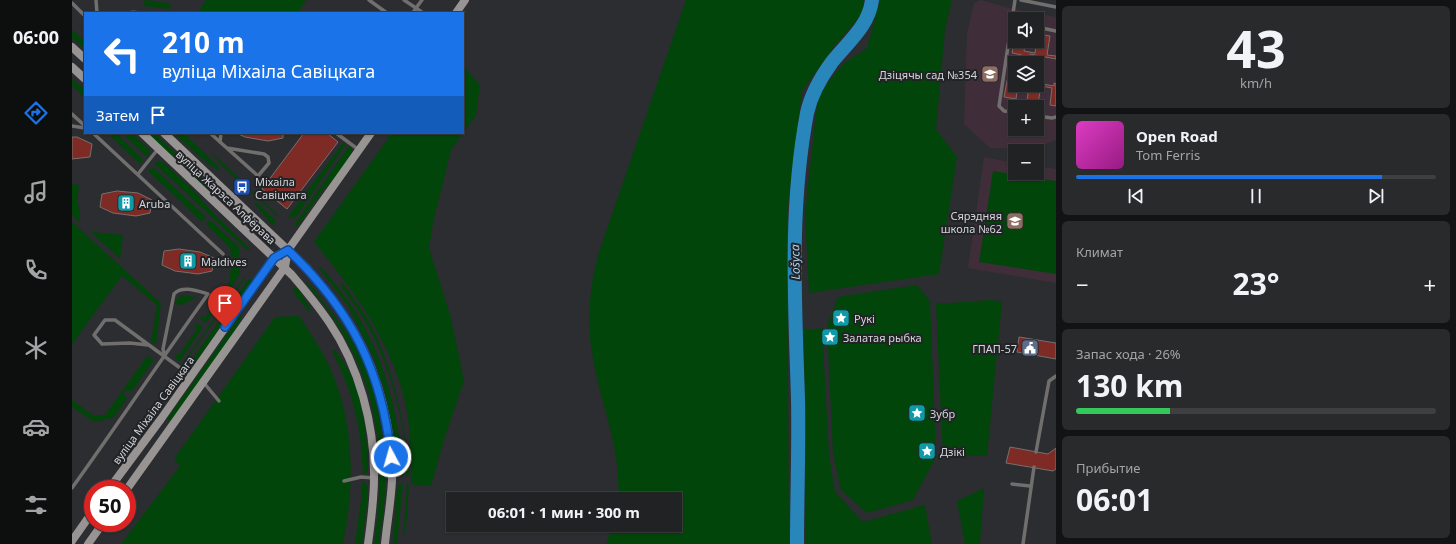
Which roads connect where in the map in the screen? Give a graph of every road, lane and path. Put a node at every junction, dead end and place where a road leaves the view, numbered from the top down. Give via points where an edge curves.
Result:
1 (96, 0) edge
2 (369, 0) edge
3 (404, 0) edge
4 (422, 0) edge
5 (465, 0) edge
6 (1015, 0) edge
7 (1023, 0) edge
8 (72, 3) edge
9 (1056, 7) edge
10 (416, 8) junction
11 (97, 12) edge
12 (386, 12) edge
13 (414, 12) edge
14 (422, 12) edge
15 (457, 12) edge
16 (1014, 12) edge
17 (84, 15) edge
18 (1044, 28) edge
19 (1056, 31) edge
20 (72, 47) edge
21 (1009, 48) edge
22 (84, 58) edge
23 (72, 67) edge
24 (84, 79) edge
25 (1008, 111) edge
26 (72, 114) edge
27 (1044, 117) edge
28 (1056, 117) edge
29 (72, 126) edge
30 (84, 126) edge
31 (84, 127) edge
32 (94, 134) edge
33 (143, 134) edge
34 (165, 134) edge
35 (211, 134) edge
36 (221, 134) edge
37 (337, 134) edge
38 (370, 134) edge
39 (220, 142) junction
40 (158, 148) junction
41 (227, 148) junction
42 (359, 150) junction
43 (138, 174) junction
44 (288, 250) junction
45 (223, 254) dead end
46 (274, 258) junction
47 (284, 267) junction
48 (148, 345) junction
49 (165, 357) junction
50 (191, 376) junction
51 (1056, 376) edge
52 (203, 383) junction
53 (219, 401) dead end
54 (1036, 452) dead end
55 (1034, 468) dead end
56 (374, 478) junction
57 (116, 480) edge
58 (133, 480) edge
59 (344, 482) dead end
60 (1012, 484) dead end
61 (1030, 486) junction
62 (72, 488) edge
63 (84, 524) edge
64 (97, 532) edge
65 (72, 541) edge
66 (88, 544) edge
67 (368, 544) edge
68 (385, 544) edge
69 (1023, 544) edge

1 - 11 lane
2 - 12 lane
3 - 10 lane
4 - 10 lane
5 - 15 main road
6 - 16 lane
7 - 9 lane
8 - 17 lane
10 - 13 lane
10 - 14 lane
18 - 19 lane
20 - 22 main road
21 - 25 lane via 999,106
23 - 24 main road
26 - 30 lane
27 - 28 lane
29 - 31 lane
32 - 43 lane
33 - 40 main road, вуліца Жарэса Алфёрава
34 - 44 main road, вуліца Жарэса Алфёрава
35 - 39 lane
36 - 39 lane
37 - 42 lane
38 - 42 main road, вуліца Міхаіла Савіцкага
39 - 41 lane
40 - 43 lane
40 - 46 main road, вуліца Жарэса Алфёрава
41 - 41 lane via 264,154 268,157 269,163 258,176
42 - 44 main road, вуліца Міхаіла Савіцкага
43 - 45 lane
44 - 46 main road, вуліца Міхаіла Савіцкага
44 - 47 main road, вуліца Міхаіла Савіцкага
44 - 68 main road, вуліца Жарэса Алфёрава via 324,287 343,313 365,353 380,393 388,432 392,480
46 - 47 main road, вуліца Жарэса Алфёрава
46 - 50 main road, вуліца Міхаіла Савіцкага
47 - 52 main road, вуліца Міхаіла Савіцкага
47 - 56 main road, вуліца Жарэса Алфёрава via 330,323 350,362 365,400 372,437
48 - 48 lane via 115,320 105,320 94,335 102,344
48 - 49 lane
49 - 49 lane via 192,316 208,294 198,290 182,289 174,294 163,349
49 - 50 lane
49 - 62 lane
50 - 57 main road, вуліца Міхаіла Савіцкага
51 - 54 lane via 1049,380
52 - 53 lane
52 - 58 main road, вуліца Міхаіла Савіцкага
55 - 61 lane
56 - 59 lane
56 - 67 main road, вуліца Жарэса Алфёрава
60 - 61 lane
61 - 69 lane
63 - 65 main road
64 - 66 main road

